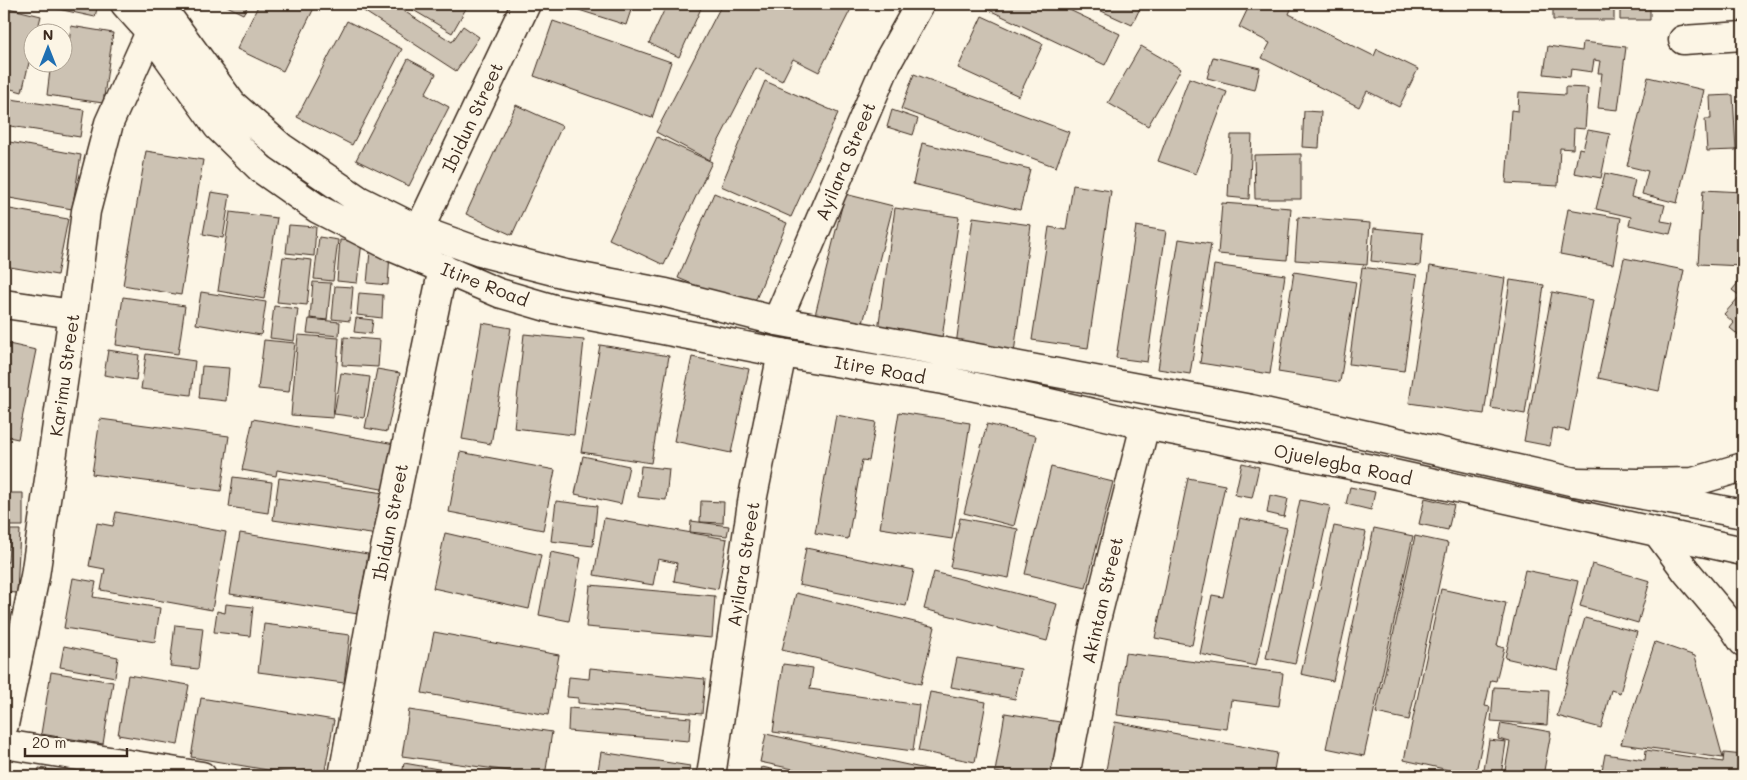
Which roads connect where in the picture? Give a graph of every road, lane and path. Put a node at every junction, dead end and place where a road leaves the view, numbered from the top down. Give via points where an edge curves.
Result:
1 (125, 4) edge
2 (159, 4) edge
3 (526, 4) edge
4 (920, 4) edge
5 (150, 32) junction
6 (1743, 36) edge
7 (1683, 40) dead end
8 (419, 230) junction
9 (443, 268) junction
10 (4, 304) edge
11 (73, 314) junction
12 (776, 320) junction
13 (782, 353) junction
14 (948, 353) joint
15 (943, 380) joint
16 (1145, 425) junction
17 (1743, 467) edge
18 (1575, 482) junction
19 (1743, 514) edge
20 (1657, 532) junction
21 (1743, 551) edge
22 (1743, 642) edge
23 (4, 725) edge
24 (4, 744) edge
25 (202, 776) edge
26 (343, 776) edge
27 (710, 776) edge
28 (1064, 776) edge

1 - 5 main road, Itire Road
2 - 8 main road, Itire Road via 232,104 281,147 358,200
3 - 8 main road, Ibidun Street
4 - 12 main road, Ayilara Street via 887,63
5 - 9 main road, Itire Road via 218,127 261,169 318,209 394,248
5 - 11 main road, Karimu Street via 109,123 86,211
6 - 7 main road
8 - 12 main road, Itire Road via 480,252 565,274
9 - 13 main road, Itire Road via 499,293 554,309
9 - 26 main road, Ibidun Street via 374,602
10 - 11 main road
11 - 23 main road, Karimu Street via 36,576
12 - 14 main road, Itire Road
13 - 15 main road, Itire Road
13 - 27 main road, Ayilara Street via 753,496
14 - 18 main road, Ojuelegba Road via 1251,409
15 - 16 main road, Ojuelegba Road
16 - 20 main road, Ojuelegba Road via 1366,468
16 - 28 main road, Akintan Street via 1093,632
17 - 18 main road via 1693,482
18 - 19 main road, Ojuelegba Road
20 - 21 main road, Ojuelegba Road
20 - 22 main road
24 - 25 main road

